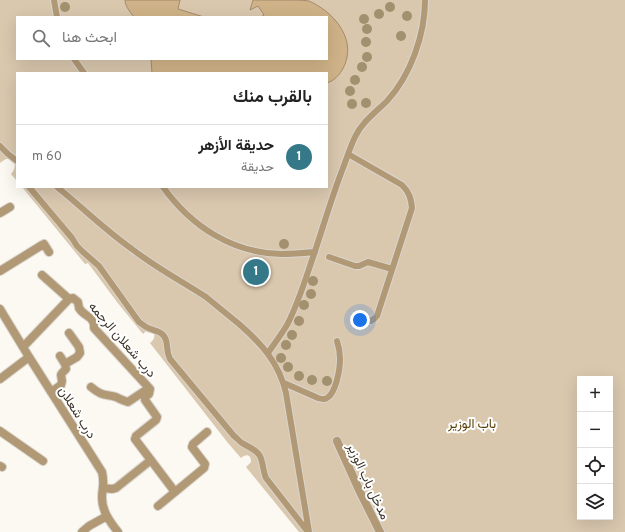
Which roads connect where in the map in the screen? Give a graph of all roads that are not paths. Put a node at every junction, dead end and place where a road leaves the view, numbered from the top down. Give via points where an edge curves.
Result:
1 (54, 0) edge
2 (425, 0) edge
3 (57, 16) edge
4 (75, 60) edge
5 (83, 72) edge
6 (0, 146) edge
7 (348, 154) junction
8 (16, 160) edge
9 (30, 188) edge
10 (58, 188) edge
11 (164, 188) edge
12 (10, 207) dead end
13 (0, 212) edge
14 (49, 252) dead end
15 (315, 252) junction
16 (329, 258) dead end
17 (392, 269) junction
18 (0, 271) edge
19 (42, 275) dead end
20 (69, 299) junction
21 (0, 309) edge
22 (354, 316) dead end
23 (69, 333) dead end
24 (337, 340) dead end
25 (23, 347) junction
26 (268, 353) junction
27 (60, 356) dead end
28 (29, 357) junction
29 (65, 364) junction
30 (0, 379) edge
31 (284, 383) junction
32 (91, 387) dead end
33 (149, 388) junction
34 (51, 392) junction
35 (0, 431) edge
36 (206, 432) dead end
37 (337, 441) dead end
38 (151, 460) junction
39 (43, 461) dead end
40 (103, 488) junction
41 (175, 492) junction
42 (158, 506) dead end
43 (107, 516) junction
44 (82, 532) edge
45 (118, 532) edge
46 (308, 532) edge
47 (380, 532) edge

1 - 3 lane
2 - 7 lane via 419,41 407,71 389,99 361,128
4 - 5 lane
6 - 8 lane
7 - 15 lane
7 - 17 lane via 402,185 410,196 412,208
9 - 46 lane via 77,246 99,266 139,322 164,336 170,359 234,436 258,453 266,478
10 - 26 lane via 132,250 207,298
11 - 15 lane via 188,216 224,241 264,253
12 - 13 street
14 - 18 street via 44,244
15 - 26 lane via 293,312
16 - 17 lane via 355,266 368,262
17 - 22 lane via 377,316 368,321
19 - 20 street, درب شعلان الرجمه
20 - 25 street
20 - 33 street, درب شعلان الرجمه via 73,298 78,302 80,308 93,320 94,328
21 - 25 street, درب شعلان
23 - 29 street via 79,347 80,353
24 - 31 lane via 340,367 336,384 329,397 318,398
25 - 28 street, درب شعلان
26 - 31 lane
27 - 29 street
28 - 30 street
28 - 34 street, درب شعلان
29 - 34 street via 61,385
31 - 46 lane
32 - 33 street via 97,392 128,402
33 - 38 street, درب شعلان الرجمه via 150,392 145,400 157,417 156,421 135,438
34 - 40 street, درب شعلان via 102,472
35 - 39 street
36 - 41 street via 192,447 204,468
37 - 47 street, مدخل باب الوزير
38 - 40 street via 116,488
38 - 41 street
40 - 43 street, درب شعلان via 102,498
41 - 42 street
43 - 44 street
43 - 45 street, درب شعلان

